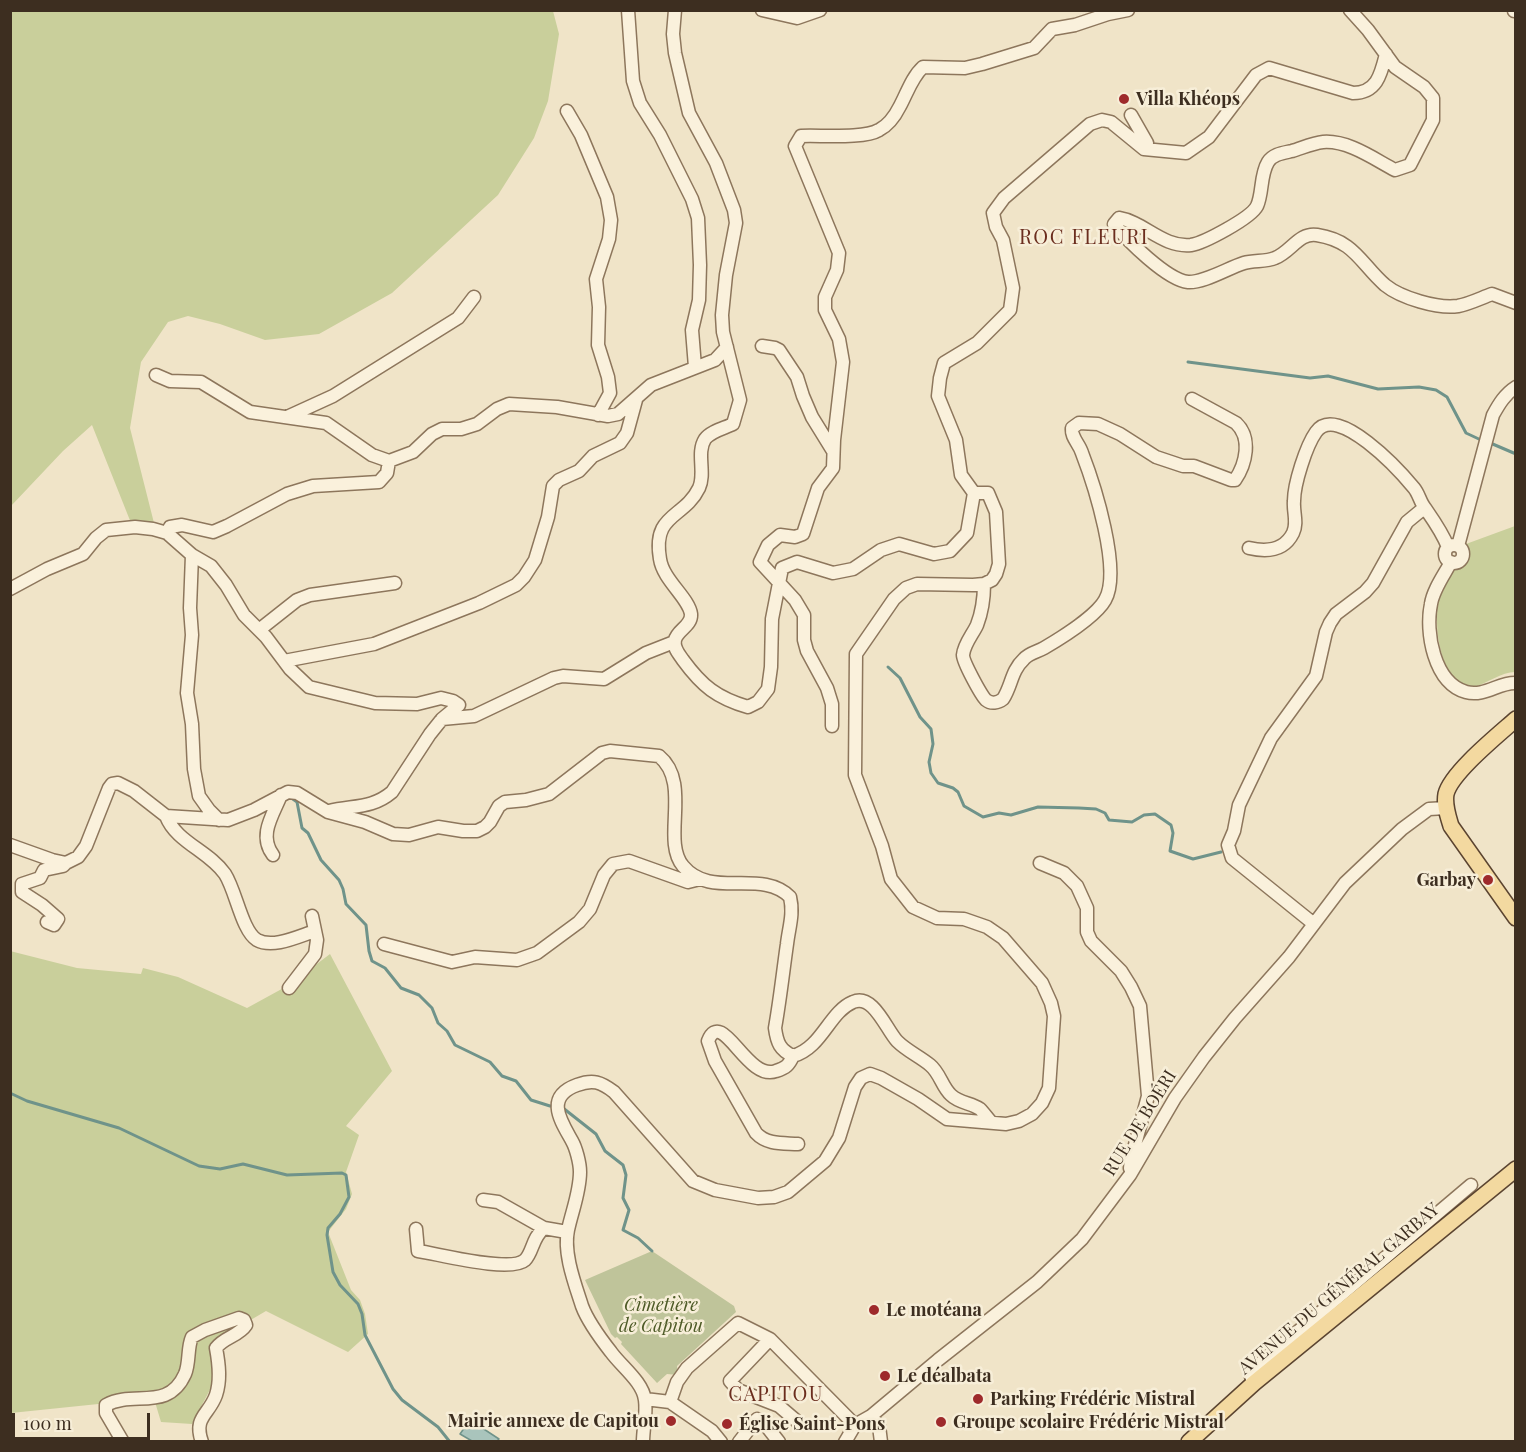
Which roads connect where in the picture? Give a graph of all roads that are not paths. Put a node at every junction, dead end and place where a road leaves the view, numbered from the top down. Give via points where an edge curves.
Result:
1 (628, 10) edge
2 (675, 10) edge
3 (762, 10) edge
4 (820, 10) edge
5 (1128, 10) edge
6 (1350, 10) edge
7 (1386, 54) junction
8 (567, 111) dead end
9 (1131, 115) dead end
10 (1144, 149) junction
11 (474, 297) dead end
12 (1515, 303) edge
13 (762, 346) dead end
14 (727, 347) junction
15 (695, 367) junction
16 (156, 375) dead end
17 (1515, 387) edge
18 (636, 398) junction
19 (1192, 399) dead end
20 (598, 415) junction
21 (287, 417) junction
22 (834, 452) junction
23 (389, 461) junction
24 (974, 493) junction
25 (1424, 508) junction
26 (167, 533) junction
27 (1453, 547) junction
28 (1249, 548) dead end
29 (192, 555) junction
30 (778, 581) junction
31 (395, 583) dead end
32 (984, 584) junction
33 (10, 589) edge
34 (259, 630) junction
35 (674, 642) junction
36 (284, 661) junction
37 (1515, 683) edge
38 (1515, 718) edge
39 (442, 719) junction
40 (832, 726) dead end
41 (281, 795) junction
42 (1446, 808) junction
43 (328, 812) junction
44 (166, 816) junction
45 (219, 820) junction
46 (10, 845) edge
47 (273, 855) dead end
48 (66, 863) junction
49 (1040, 863) dead end
50 (700, 879) junction
51 (312, 916) dead end
52 (1515, 918) edge
53 (47, 922) dead end
54 (1314, 924) junction
55 (315, 931) junction
56 (384, 944) dead end
57 (289, 988) dead end
58 (793, 1056) junction
59 (992, 1123) junction
60 (798, 1144) dead end
61 (1515, 1169) edge
62 (1133, 1170) junction
63 (1471, 1185) dead end
64 (483, 1200) dead end
65 (544, 1228) junction
66 (416, 1229) dead end
67 (567, 1232) junction
68 (770, 1339) junction
69 (1254, 1383) junction
70 (645, 1399) junction
71 (670, 1402) junction
72 (871, 1416) junction
73 (799, 1423) dead end
74 (855, 1425) junction
75 (123, 1442) edge
76 (202, 1442) edge
77 (643, 1442) edge
78 (721, 1442) edge
79 (739, 1442) edge
80 (779, 1442) edge
81 (845, 1442) edge
82 (881, 1442) edge
83 (1189, 1442) edge

1 - 15 street via 633,81 640,103 660,135 698,218 699,300 692,330
2 - 14 street via 675,53 689,113 716,163 734,210 736,223 722,315
3 - 4 street via 797,18
5 - 22 street via 1052,29 1034,48 982,64 965,68 923,67 896,115 878,132 801,136 795,146 839,253 837,270 825,297 825,310 839,339 843,362
6 - 7 street
7 - 10 street via 1382,71 1364,93 1269,68 1256,75 1209,137 1186,153
7 - 12 street via 1395,67 1433,98 1433,120 1410,165 1395,170 1360,151 1323,142 1275,155 1268,162 1251,215 1199,244 1174,244 1128,220 1119,218 1114,224 1176,279 1190,283 1245,262 1274,259 1302,237 1314,234 1348,246 1386,285 1435,306 1458,306 1492,294
8 - 20 street via 607,197 611,220 596,279 598,345 610,393
9 - 10 street via 1147,143
10 - 24 street via 1112,122 1090,124 1004,198 993,213 1013,288 1010,310 977,343 944,363 938,396 956,440 961,475
11 - 21 street via 458,318 333,396
13 - 22 street via 779,350 797,377 812,417
14 - 15 street via 715,360
14 - 35 street via 740,400 733,424 705,439 699,489 660,531 660,562 691,614
15 - 18 street via 651,385
16 - 21 street via 170,381 201,382 250,412
17 - 27 street via 1499,404
18 - 20 street via 618,414
18 - 36 street via 627,433 620,443 593,456 579,471 553,486 535,560 516,585 374,644
19 - 32 street via 1242,428 1246,458 1235,480 1156,457 1098,424 1079,423 1072,428 1099,508 1111,584 1095,614 1022,660 1003,699 993,702 983,695 963,655 984,601
20 - 23 street via 509,404 477,424 442,429 413,452
21 - 23 street via 326,423 372,455
22 - 30 street via 833,468 818,488 803,534 780,535 768,546 760,562
23 - 26 street via 387,473 379,482 313,486 287,494 213,532 182,525 170,527
24 - 30 street via 967,533 950,551 934,554 899,544 881,550 853,569 832,573 797,562 782,568
24 - 32 street via 988,493 996,513 999,564 992,580
25 - 27 street
25 - 28 street via 1413,488 1374,448 1350,429 1329,423 1317,430 1295,485 1293,533 1272,550
25 - 54 street via 1407,522 1373,583 1330,623 1316,676 1270,738 1239,805 1228,845 1232,858
26 - 29 street
26 - 33 street via 135,527 106,530 83,554
27 - 37 street via 1445,552 1451,562 1431,602 1429,623 1440,669 1455,687 1467,692 1479,693
29 - 34 street via 211,566
29 - 45 street via 187,693 194,769 199,796
30 - 35 street via 768,689 758,702 748,707 712,692 696,678
30 - 40 street via 804,615 804,640 827,688
31 - 34 street via 297,600
32 - 59 street via 917,584 906,588 856,654 855,775 891,879 913,907 937,918 964,919 1003,938 1042,983 1051,1003 1054,1016 1049,1088 1042,1103 1019,1121
34 - 36 street
35 - 39 street via 646,653 604,679 562,676 474,716
36 - 39 street via 299,679 317,691 390,704 417,704 441,698 459,705
38 - 42 main road via 1457,776 1448,790
39 - 43 street via 383,800
41 - 43 street via 297,793
41 - 45 street via 239,817
41 - 47 street via 266,833
42 - 52 main road via 1451,826
42 - 54 street, RUE DE BOÉRI via 1429,808 1402,829 1345,883
43 - 50 street via 402,835 438,827 477,831 490,822 505,802 549,794 602,753 659,756 670,770 675,792 676,851 681,864
44 - 45 street
44 - 48 street via 123,784 112,784 86,846 78,857
44 - 55 street via 173,829 224,873 246,930 252,936 263,942 279,942
46 - 48 street
48 - 53 street via 44,870 40,879 21,888 21,892 58,919 54,925
49 - 62 street via 1064,873 1077,886 1087,908 1091,941 1121,971 1140,1006 1148,1096 1131,1160
50 - 56 street via 688,882 629,861 614,864 579,922 537,953 517,960 475,957 452,962
50 - 58 street via 775,886 790,897 792,921 776,1039 782,1051
51 - 55 street
54 - 62 street, RUE DE BOÉRI via 1204,1057
55 - 57 street via 315,954
58 - 59 street via 812,1046 844,1008 862,1000 871,1004 897,1041 932,1066 950,1094 979,1108
58 - 60 street via 789,1065 773,1073 765,1072 739,1051 725,1033 717,1031 708,1041 715,1061 760,1138
59 - 67 street via 947,1119 870,1074 855,1087 839,1138 825,1161 788,1192 758,1198 715,1190 693,1181 614,1092 601,1082 591,1081 565,1091 557,1111 573,1143 580,1171
61 - 69 main road, AVENUE DU GÉNÉRAL GARBAY
62 - 72 street, RUE DE BOÉRI via 1082,1239 1037,1282
63 - 69 street via 1256,1367 1250,1374
64 - 65 street via 498,1202
65 - 66 street via 536,1234 525,1260 498,1265 418,1251
65 - 67 street
67 - 70 street via 570,1270 586,1316
68 - 71 street via 738,1323 687,1368
68 - 73 street via 730,1381 738,1390 779,1406
68 - 74 street
69 - 83 main road, AVENUE DU GÉNÉRAL GARBAY
70 - 71 street
70 - 77 street
71 - 78 street via 712,1431
72 - 74 street, RUE DE BOÉRI
72 - 82 street via 879,1426
74 - 81 street
75 - 76 street via 106,1413 106,1405 167,1394 186,1372 192,1337 239,1318 244,1320 244,1329 216,1348 219,1382 216,1396 200,1420
79 - 80 street via 757,1419

